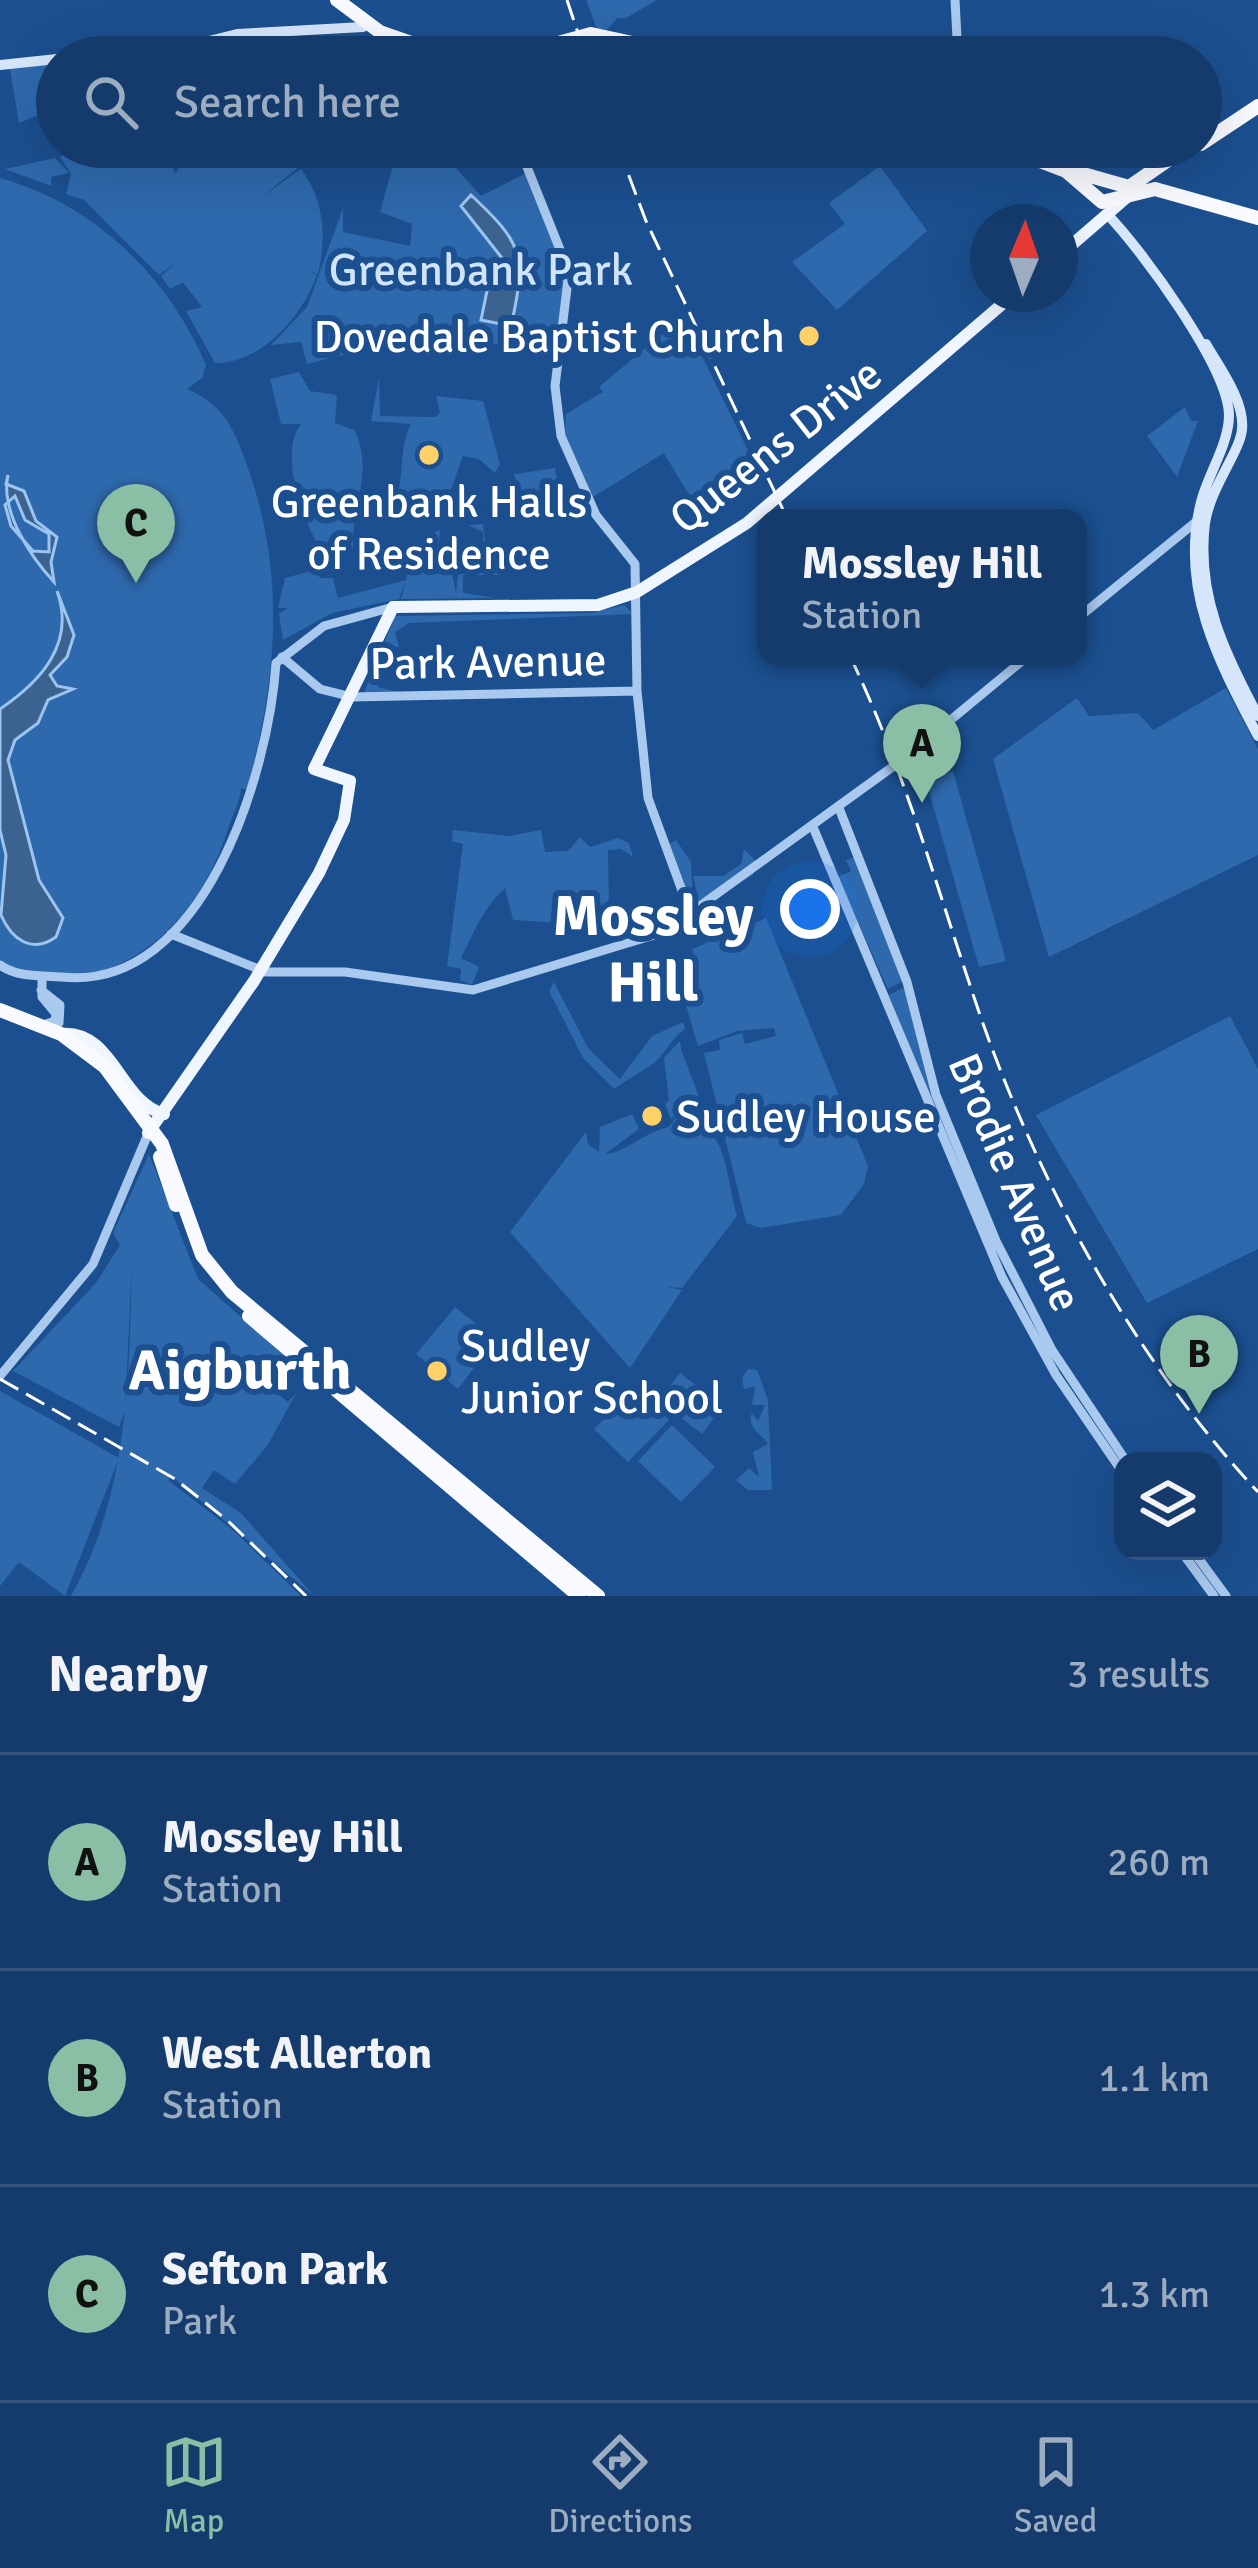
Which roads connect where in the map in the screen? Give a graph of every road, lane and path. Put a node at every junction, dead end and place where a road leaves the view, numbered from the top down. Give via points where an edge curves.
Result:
1 (955, 0) edge
2 (348, 18) edge
3 (220, 36) edge
4 (392, 36) edge
5 (957, 36) edge
6 (36, 61) edge
7 (0, 65) edge
8 (1258, 103) edge
9 (1222, 128) edge
10 (527, 168) edge
11 (1058, 168) edge
12 (1065, 168) edge
13 (1166, 168) edge
14 (1167, 168) edge
15 (1080, 175) junction
16 (1153, 182) junction
17 (1121, 187) junction
18 (1105, 209) junction
19 (1258, 214) edge
20 (1078, 237) edge
21 (993, 312) edge
22 (1234, 410) junction
23 (763, 509) edge
24 (757, 514) edge
25 (1197, 521) junction
26 (1195, 536) junction
27 (1178, 538) junction
28 (637, 592) junction
29 (393, 607) junction
30 (1087, 611) edge
31 (282, 657) junction
32 (1017, 665) edge
33 (1232, 677) junction
34 (637, 691) junction
35 (352, 698) junction
36 (1258, 716) edge
37 (1258, 736) edge
38 (838, 808) junction
39 (813, 827) junction
40 (691, 915) junction
41 (171, 934) junction
42 (0, 964) edge
43 (261, 970) junction
44 (42, 976) junction
45 (41, 991) junction
46 (0, 1014) edge
47 (38, 1025) junction
48 (59, 1034) junction
49 (164, 1114) junction
50 (148, 1140) junction
51 (2, 1374) edge
52 (1120, 1452) edge
53 (1114, 1460) edge
54 (1188, 1560) edge
55 (1200, 1560) edge
56 (579, 1596) edge
57 (598, 1596) edge
58 (1214, 1596) edge
59 (1226, 1596) edge

1 - 5 street
2 - 3 main road
2 - 4 highway
6 - 7 main road
8 - 9 highway
10 - 28 street via 569,272 555,386 561,436 596,515 633,559
11 - 18 highway
12 - 15 highway
13 - 16 highway
14 - 16 highway
15 - 17 highway
15 - 18 main road
16 - 17 highway
16 - 18 highway
16 - 19 highway
17 - 18 main road
18 - 20 main road
18 - 22 main road
18 - 22 main road via 1164,274
21 - 23 main road, Queens Drive
22 - 25 main road
22 - 33 main road via 1241,435 1211,495 1204,543 1214,625
24 - 28 main road, Queens Drive
25 - 26 main road
25 - 27 street
26 - 27 street
26 - 33 main road via 1204,623
27 - 30 street
28 - 29 main road, Queens Drive via 598,605
28 - 34 street
29 - 31 street, Queens Drive via 324,626
29 - 35 main road
31 - 35 street, Park Avenue via 320,689
31 - 41 street via 242,815 206,888
32 - 38 street, bridge
33 - 36 main road
33 - 37 main road
34 - 35 street, Park Avenue
34 - 40 street via 650,808
35 - 43 main road via 314,769 349,779 348,808
38 - 39 street
38 - 52 street, Brodie Avenue via 917,1013 936,1095 1012,1277
39 - 40 street
39 - 53 street, Brodie Avenue via 1002,1277
40 - 43 street via 664,932 473,990
41 - 43 street
41 - 44 street via 121,969
42 - 44 street
43 - 49 main road
44 - 45 street
45 - 47 street via 56,1018
45 - 48 street via 62,1009
46 - 47 highway
46 - 50 highway via 79,1051
47 - 48 highway
48 - 49 main road via 95,1044 148,1107
48 - 50 highway via 98,1058
49 - 50 main road
50 - 51 street via 93,1264
50 - 56 highway via 190,1247 215,1286
50 - 57 highway via 172,1164 202,1255 218,1278
54 - 58 street
55 - 59 street

